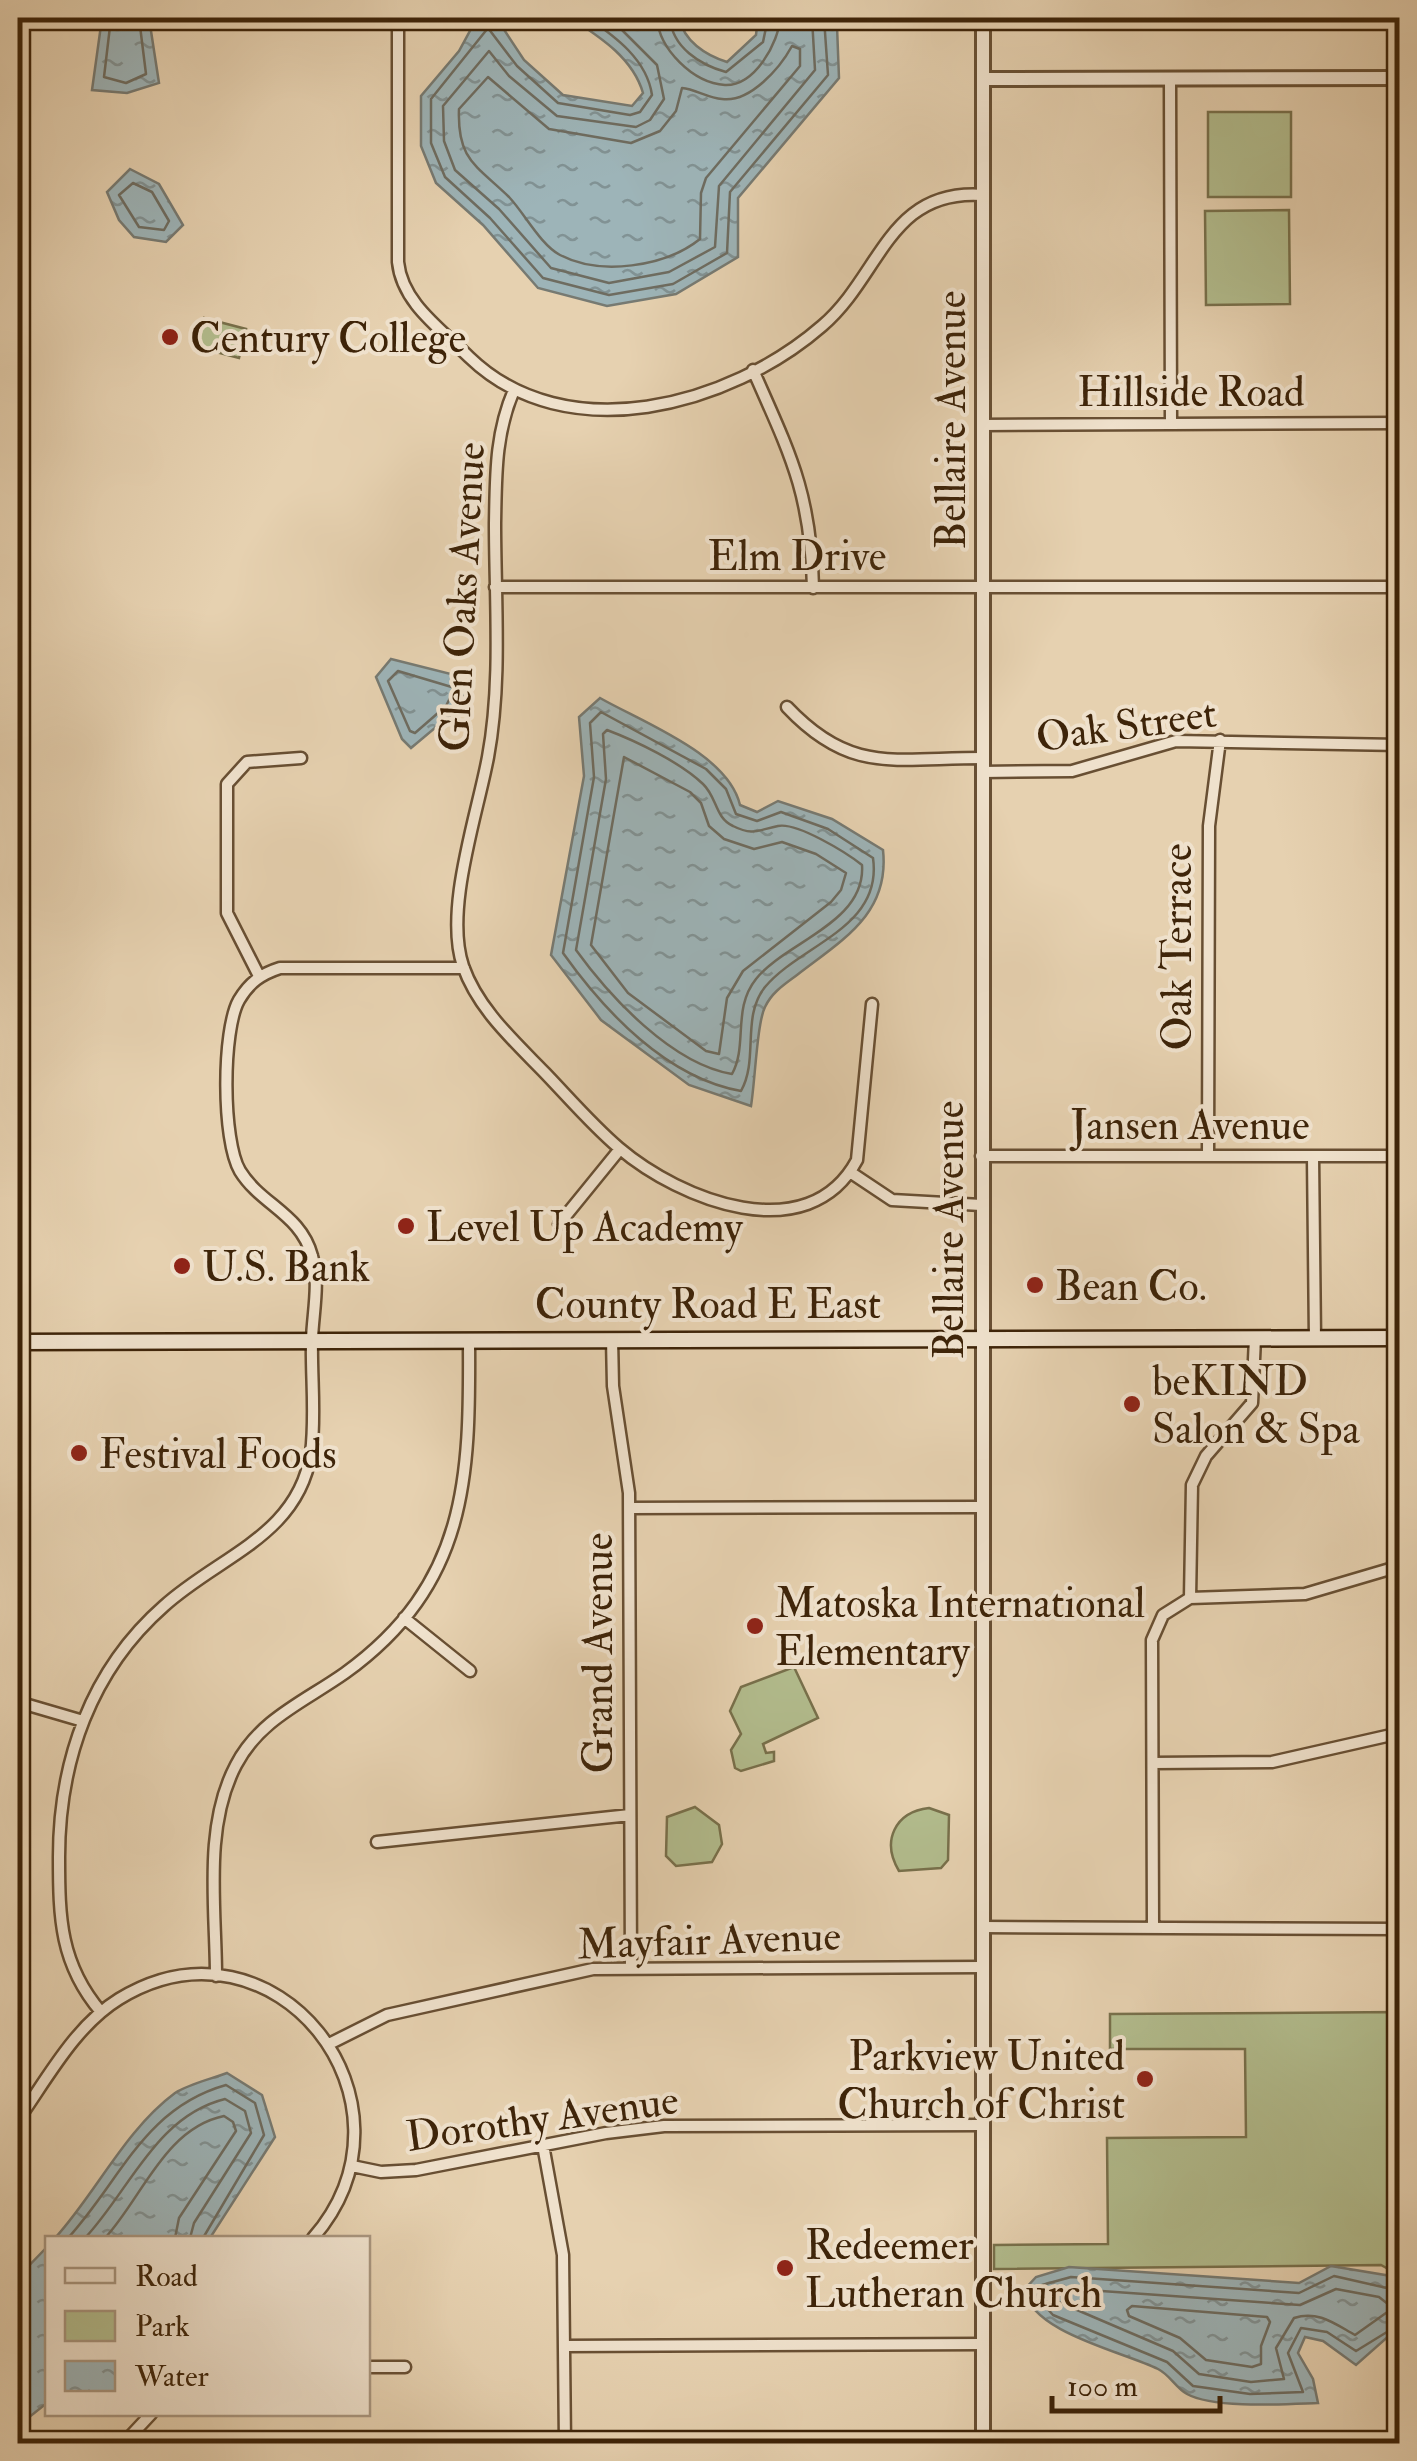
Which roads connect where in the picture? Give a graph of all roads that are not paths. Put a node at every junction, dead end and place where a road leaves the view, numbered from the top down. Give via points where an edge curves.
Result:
1 (398, 18) edge
2 (983, 18) edge
3 (1400, 78) edge
4 (983, 79) junction
5 (1170, 79) junction
6 (982, 195) junction
7 (752, 370) junction
8 (514, 390) junction
9 (1171, 423) junction
10 (1400, 423) edge
11 (982, 424) junction
12 (495, 587) junction
13 (1400, 587) edge
14 (813, 588) junction
15 (982, 588) junction
16 (787, 708) dead end
17 (1220, 740) junction
18 (1400, 746) edge
19 (300, 758) dead end
20 (982, 765) junction
21 (464, 968) junction
22 (259, 976) junction
23 (872, 1004) dead end
24 (620, 1149) junction
25 (981, 1156) junction
26 (1208, 1156) junction
27 (1313, 1156) junction
28 (1400, 1156) edge
29 (850, 1172) junction
30 (981, 1205) junction
31 (558, 1224) dead end
32 (980, 1337) junction
33 (1255, 1338) junction
34 (1400, 1338) edge
35 (612, 1339) junction
36 (1315, 1339) junction
37 (469, 1340) junction
38 (312, 1341) junction
39 (18, 1342) edge
40 (981, 1507) junction
41 (630, 1508) junction
42 (1400, 1566) edge
43 (1190, 1598) junction
44 (404, 1618) junction
45 (470, 1671) dead end
46 (18, 1702) edge
47 (83, 1720) junction
48 (1400, 1734) edge
49 (1153, 1763) junction
50 (630, 1816) junction
51 (377, 1842) dead end
52 (1152, 1926) junction
53 (982, 1927) junction
54 (1400, 1929) edge
55 (630, 1968) junction
56 (982, 1968) junction
57 (216, 1976) junction
58 (100, 2012) junction
59 (329, 2044) junction
60 (18, 2120) edge
61 (982, 2125) junction
62 (543, 2145) junction
63 (352, 2166) junction
64 (314, 2236) edge
65 (983, 2344) junction
66 (565, 2346) junction
67 (370, 2367) edge
68 (405, 2368) dead end
69 (149, 2416) edge
70 (124, 2444) edge
71 (565, 2444) edge
72 (983, 2444) edge

1 - 8 street via 399,275 419,308
2 - 4 street, Bellaire Avenue
3 - 5 street
4 - 5 street
4 - 6 street, Bellaire Avenue
5 - 9 street
6 - 7 street via 936,200 905,218 842,308 803,342
6 - 11 street, Bellaire Avenue
7 - 8 street via 673,404 629,412 560,404
7 - 14 street via 802,486
8 - 12 street, Glen Oaks Avenue via 497,450
9 - 10 street, Hillside Road
9 - 11 street, Hillside Road
11 - 15 street, Bellaire Avenue
12 - 14 street, Elm Drive
12 - 21 street, Glen Oaks Avenue via 493,723 458,914
13 - 15 street, Elm Drive
14 - 15 street, Elm Drive
15 - 20 street, Bellaire Avenue
16 - 20 street, Oak Street via 815,737 854,756
17 - 18 street, Oak Street
17 - 20 street, Oak Street via 1152,745 1072,771
17 - 26 street, Oak Terrace via 1208,826
19 - 22 street via 247,762 228,784 227,913
20 - 25 street, Bellaire Avenue
21 - 22 street via 292,968
21 - 24 street, Glen Oaks Avenue via 500,1026
22 - 38 street via 239,1000 230,1030 230,1145 250,1184 284,1210 306,1239 316,1272
23 - 29 street via 861,1147
24 - 29 street, Glen Oaks Avenue via 700,1194 769,1212 816,1202
24 - 31 street
25 - 26 street, Jansen Avenue
25 - 30 street, Bellaire Avenue
26 - 27 street, Jansen Avenue
27 - 28 street, Jansen Avenue
27 - 36 street
29 - 30 street via 892,1200
30 - 32 street, Bellaire Avenue
32 - 33 main road, County Road E East
32 - 35 main road, County Road E East
32 - 40 street, Bellaire Avenue
33 - 36 main road, County Road E East
33 - 43 street via 1252,1403 1206,1456 1192,1485
34 - 36 main road, County Road E East
35 - 37 main road, County Road E East
35 - 41 street, Grand Avenue
37 - 38 main road, County Road E East
37 - 44 street via 464,1492 441,1560
38 - 39 main road, County Road E East
38 - 47 street via 311,1451 292,1504 267,1534 184,1588 144,1626
40 - 41 street
40 - 53 street, Bellaire Avenue
41 - 50 street, Grand Avenue
42 - 43 street via 1304,1594
43 - 49 street via 1163,1616 1152,1640
44 - 45 street
44 - 57 street via 363,1659 278,1716 236,1764 217,1825
46 - 47 street
47 - 58 street via 61,1807 58,1912 71,1969
48 - 49 street via 1272,1762
49 - 52 street
50 - 51 street
50 - 55 street, Grand Avenue
52 - 53 street
52 - 54 street
53 - 56 street, Bellaire Avenue
55 - 56 street, Mayfair Avenue
55 - 59 street, Mayfair Avenue via 565,1974 387,2016
56 - 61 street, Bellaire Avenue
57 - 58 street via 154,1983
57 - 59 street via 288,2002
58 - 60 street
59 - 63 street via 354,2103
61 - 62 street, Dorothy Avenue via 664,2126
61 - 65 street, Bellaire Avenue
62 - 63 street, Dorothy Avenue via 398,2172
62 - 66 street via 563,2255
63 - 64 street via 337,2205
65 - 66 street
65 - 72 street, Bellaire Avenue
66 - 71 street
67 - 68 street
69 - 70 street

